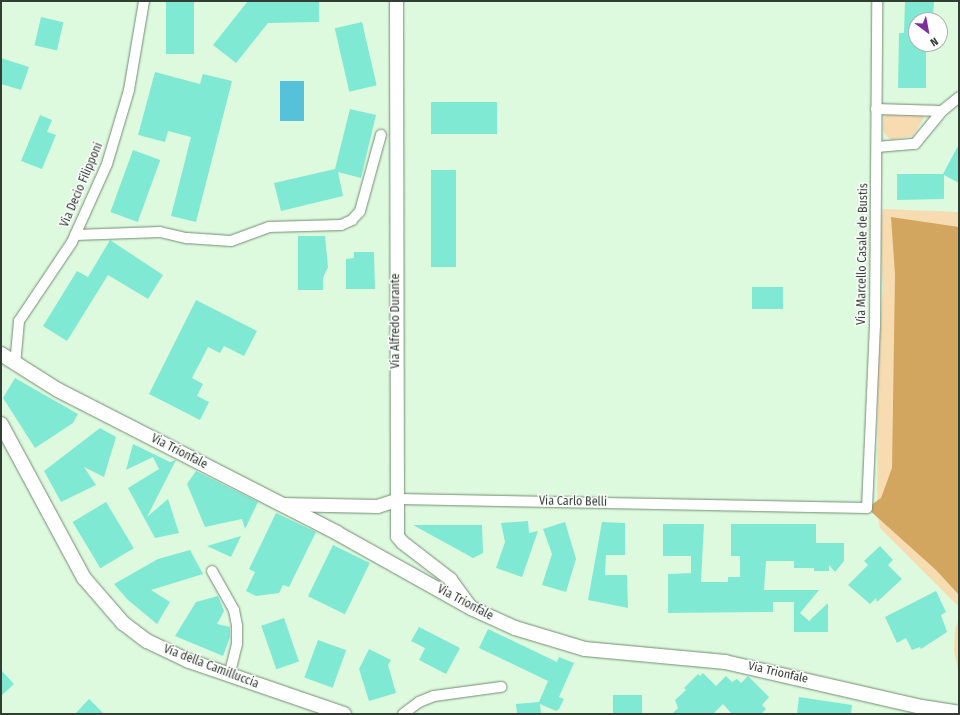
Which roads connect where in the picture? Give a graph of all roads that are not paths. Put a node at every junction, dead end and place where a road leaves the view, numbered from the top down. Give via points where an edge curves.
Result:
1 (144, 1) edge
2 (396, 1) edge
3 (877, 1) edge
4 (959, 97) edge
5 (876, 109) junction
6 (942, 111) junction
7 (381, 135) dead end
8 (877, 147) junction
9 (75, 234) junction
10 (1, 354) edge
11 (1, 362) edge
12 (15, 365) junction
13 (1, 424) edge
14 (398, 499) junction
15 (281, 504) junction
16 (867, 508) joint
17 (212, 571) dead end
18 (471, 608) junction
19 (229, 676) junction
20 (501, 687) dead end
21 (959, 713) edge
22 (344, 714) edge
23 (403, 714) edge

1 - 9 street, Via Decio Filipponi via 136,61 124,110 101,178
2 - 14 street, Via Alfredo Durante
3 - 5 street, Via Marcello Casale de Bustis
4 - 6 street
5 - 6 street
5 - 8 street, Via Marcello Casale de Bustis
6 - 8 street via 915,144
7 - 9 street via 360,211 352,220 341,225 269,227 231,241 179,237 160,232
8 - 16 street, Via Marcello Casale de Bustis via 875,326
9 - 12 street, Via Decio Filipponi via 19,322
10 - 12 main road, Via Trionfale
11 - 12 street, Via Trionfale
12 - 15 main road, Via Trionfale
13 - 19 main road, Via della Camilluccia via 79,569 109,610 147,641
14 - 15 street, Via Carlo Belli via 377,506
14 - 16 street, Via Carlo Belli
14 - 18 street, Via Alfredo Durante via 398,538 450,579
15 - 18 main road, Via Trionfale
17 - 19 street via 234,610 237,626 238,644
18 - 21 main road, Via Trionfale via 536,635 585,649 725,662 922,707
19 - 22 main road, Via della Camilluccia
20 - 23 street via 434,696 419,702

